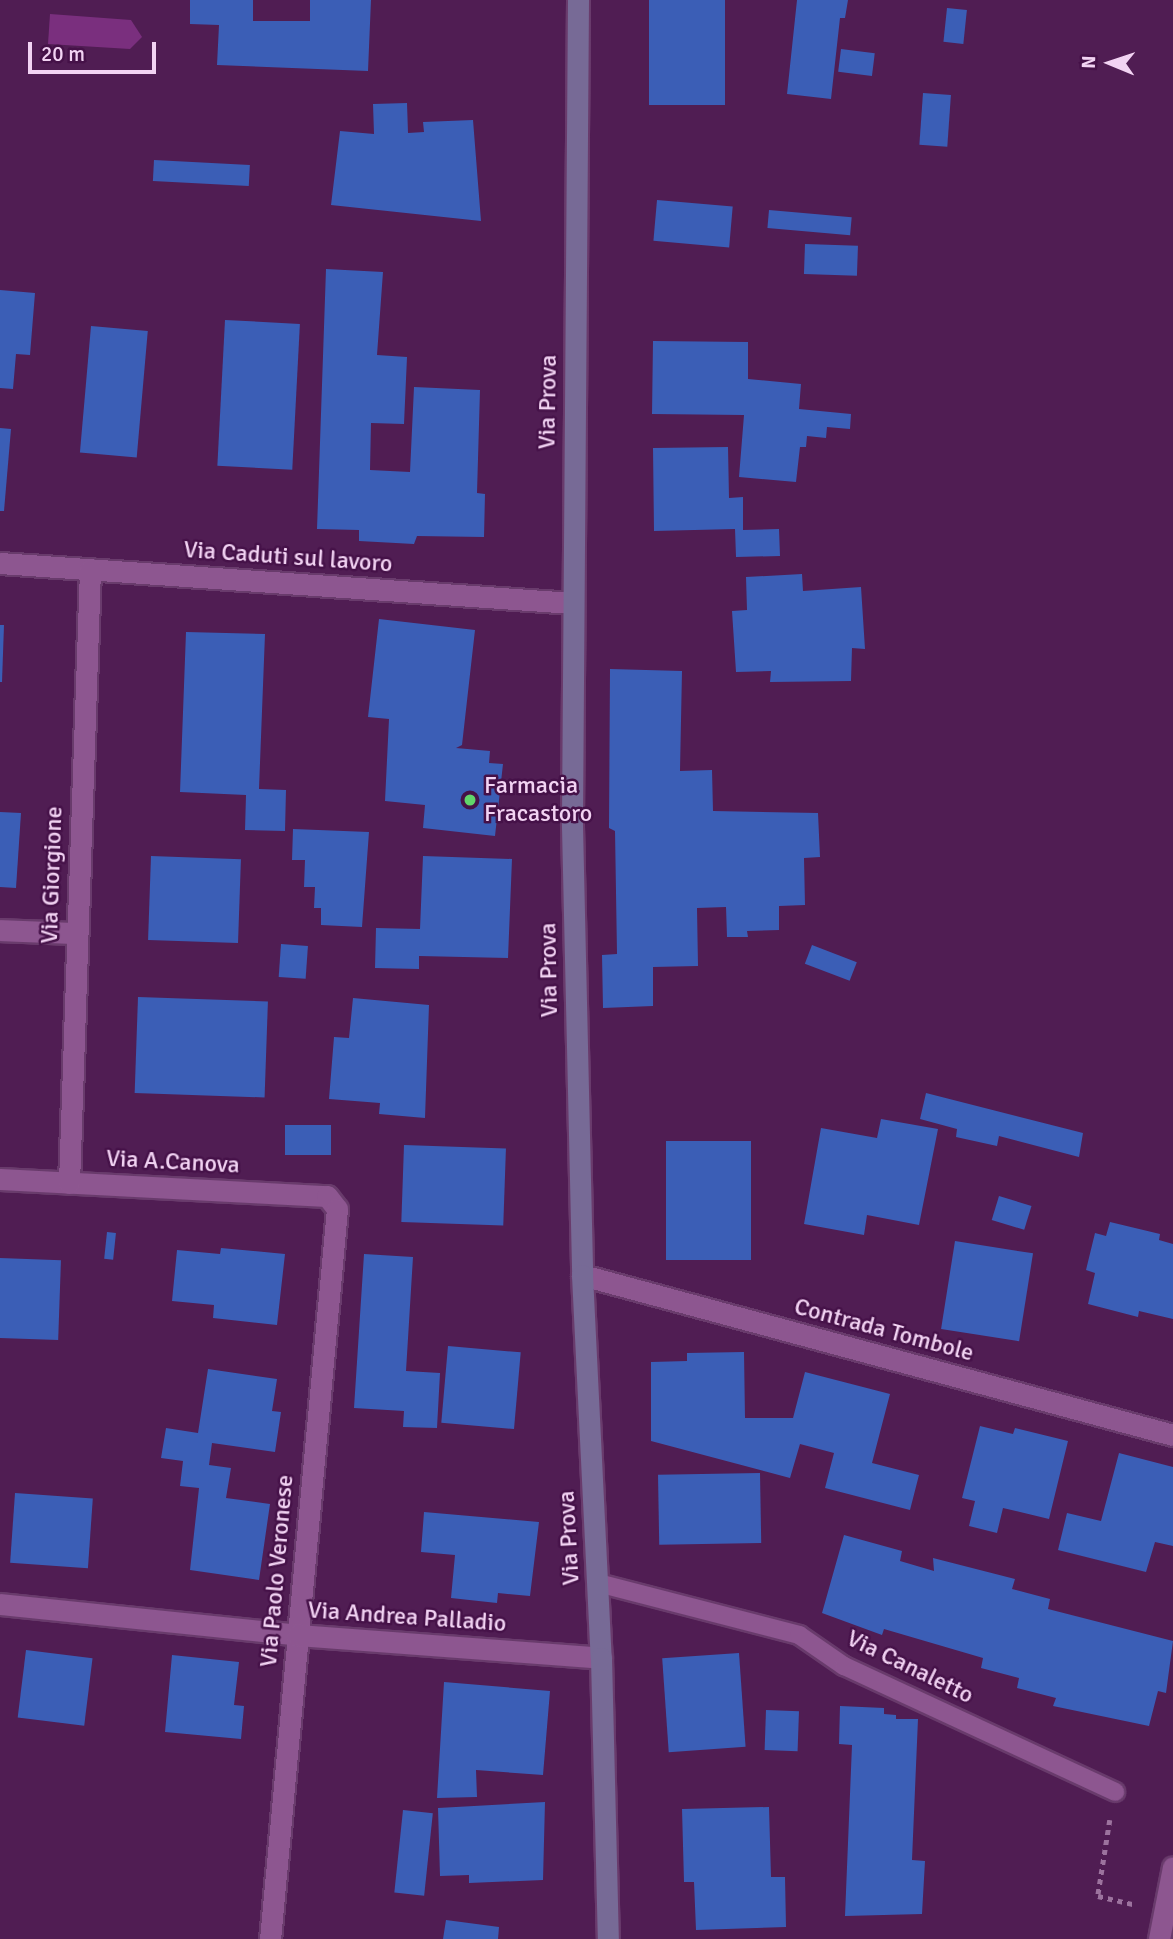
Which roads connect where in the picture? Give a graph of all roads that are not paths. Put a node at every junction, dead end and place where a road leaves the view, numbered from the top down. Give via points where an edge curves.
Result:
1 (578, 0) edge
2 (0, 563) edge
3 (90, 569) junction
4 (572, 603) junction
5 (0, 930) edge
6 (75, 933) junction
7 (0, 1180) edge
8 (69, 1183) junction
9 (337, 1209) joint
10 (582, 1275) junction
11 (1173, 1435) edge
12 (598, 1583) junction
13 (0, 1604) edge
14 (298, 1635) junction
15 (601, 1658) junction
16 (1115, 1792) road end
17 (1173, 1867) edge
18 (270, 1939) edge
19 (608, 1939) edge
20 (1159, 1939) edge

1 - 4 main road, Via Prova
2 - 3 street, Via Caduti sul lavoro
3 - 4 street, Via Caduti sul lavoro
3 - 6 street, Via Giorgione
4 - 10 main road, Via Prova
5 - 6 street
6 - 8 street, Via Giorgione
7 - 8 street, Via A.Canova
8 - 9 street, Via A.Canova via 327,1196
9 - 14 street, Via Paolo Veronese
10 - 11 street, Contrada Tombole
10 - 12 main road, Via Prova
12 - 15 main road, Via Prova
12 - 16 lane, Via Canaletto via 799,1635 845,1666
13 - 14 street, Via Andrea Palladio
14 - 15 street, Via Andrea Palladio
14 - 18 street, Via Paolo Veronese
15 - 19 main road, Via Prova
17 - 20 street

